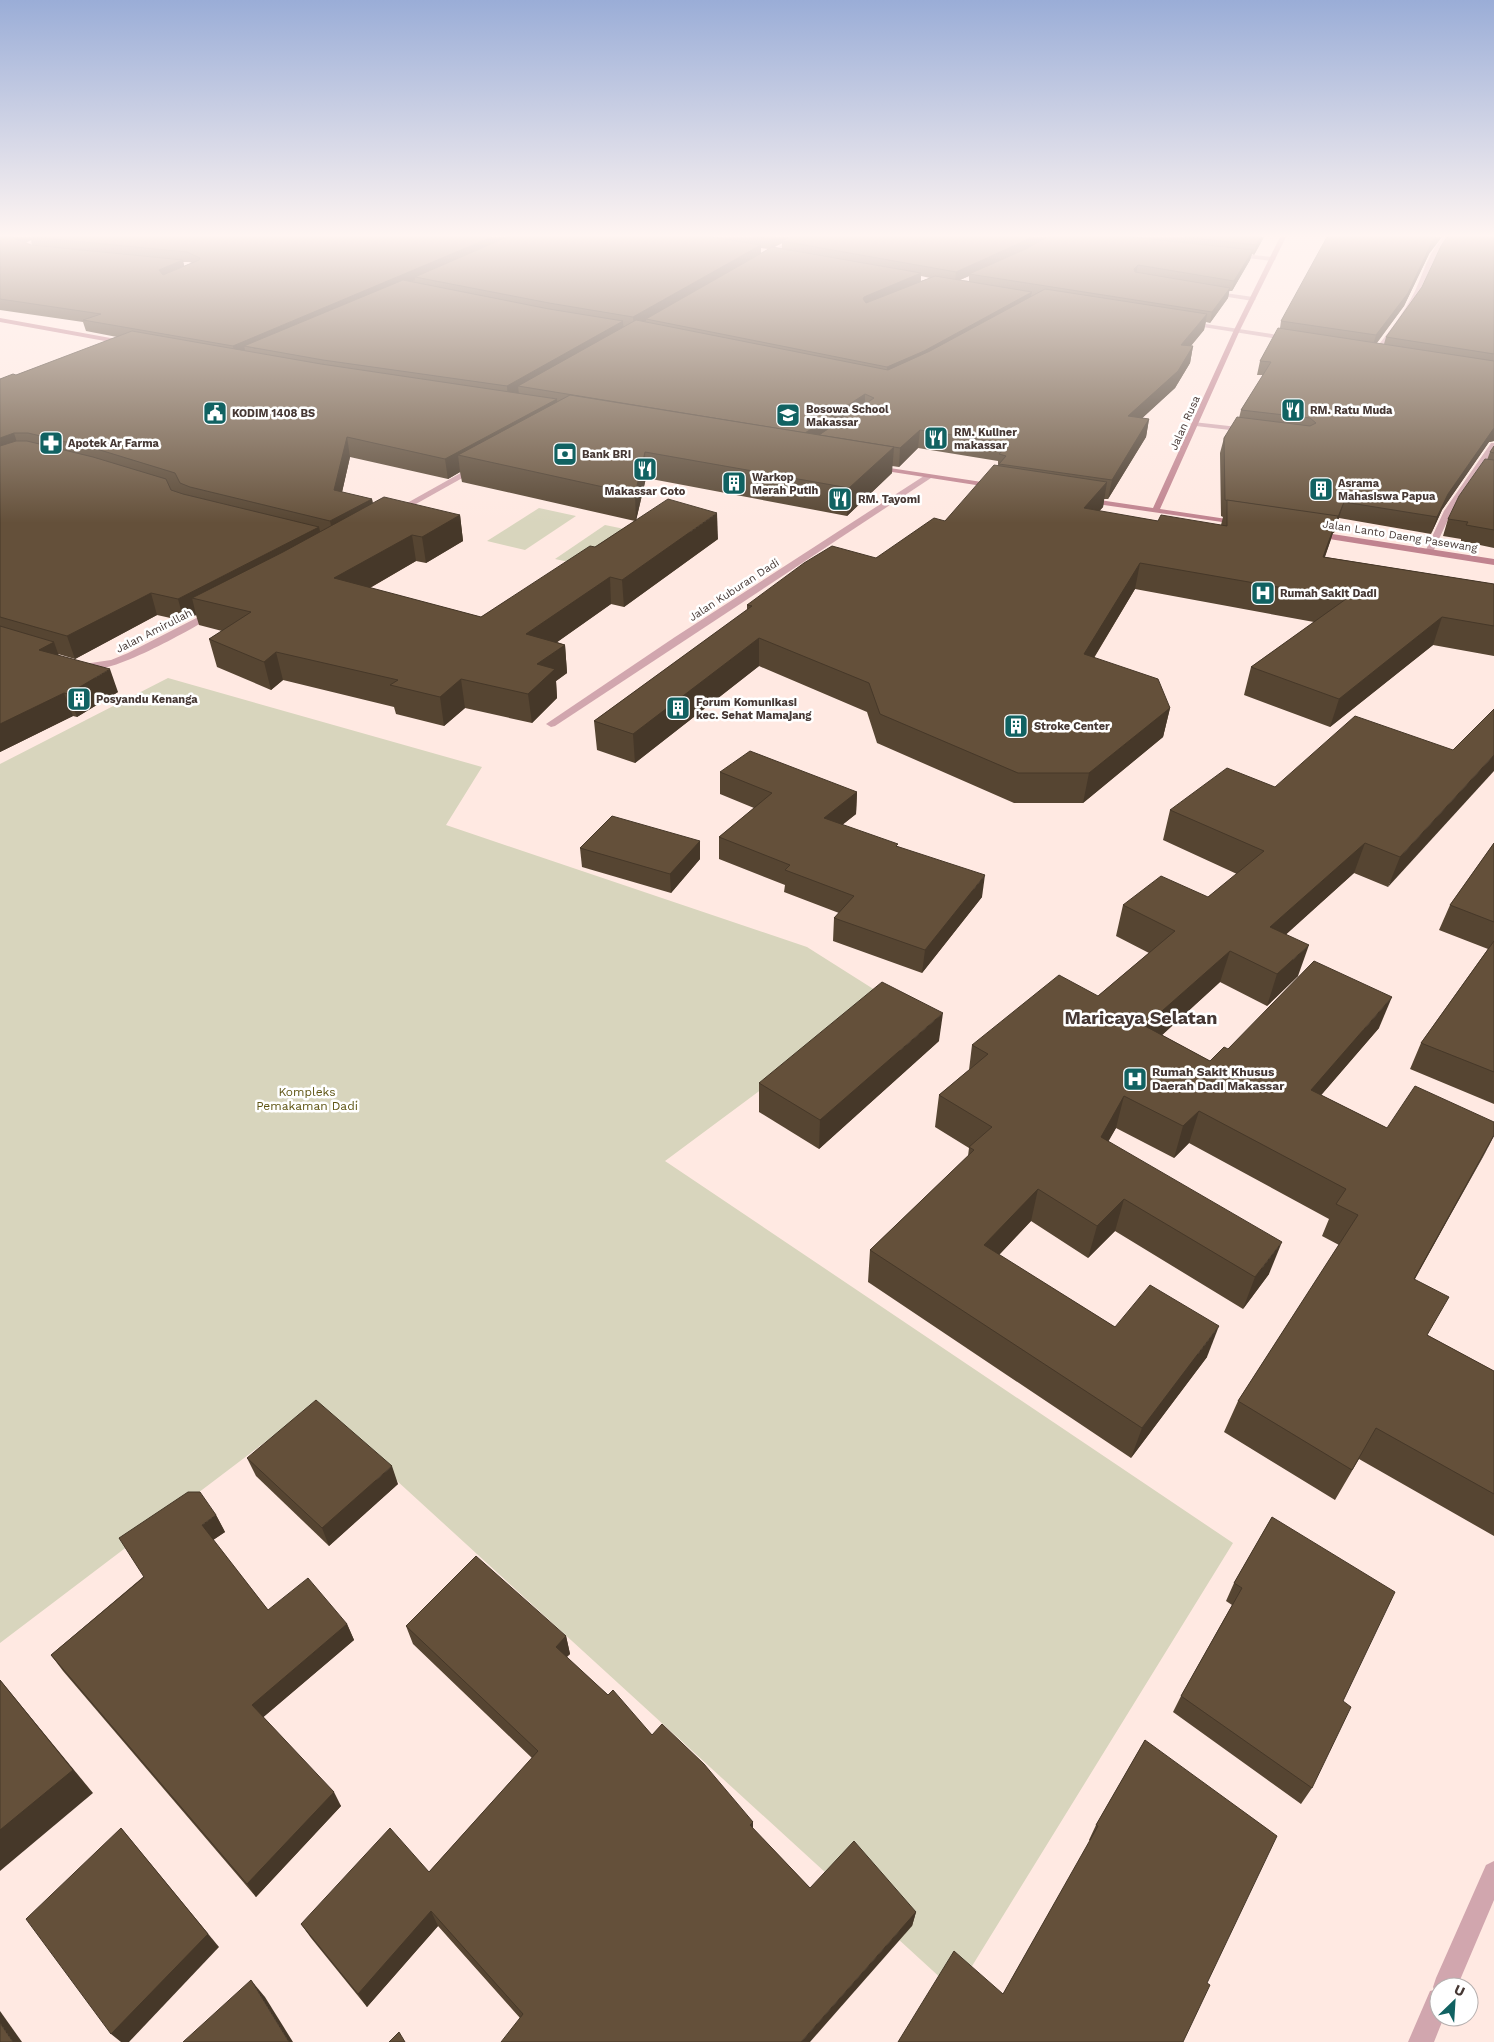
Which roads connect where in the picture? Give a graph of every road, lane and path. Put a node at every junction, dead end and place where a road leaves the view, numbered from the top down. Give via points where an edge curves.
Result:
1 (67, 332) edge
2 (1236, 332) edge
3 (1250, 332) edge
4 (1390, 332) edge
5 (1301, 341) edge
6 (131, 344) edge
7 (1366, 352) edge
8 (1375, 353) junction
9 (1384, 355) edge
10 (1196, 424) junction
11 (1251, 430) edge
12 (1494, 445) edge
13 (485, 464) edge
14 (863, 465) edge
15 (1476, 470) junction
16 (1485, 471) edge
17 (930, 476) junction
18 (1007, 488) edge
19 (1078, 499) edge
20 (1156, 509) junction
21 (384, 518) edge
22 (1251, 524) edge
23 (1308, 534) edge
24 (1429, 552) junction
25 (1494, 562) edge
26 (223, 607) edge
27 (75, 664) edge
28 (551, 724) dead end
29 (1494, 1873) edge
30 (1449, 1977) edge
31 (1429, 2023) edge
32 (1421, 2042) edge

1 - 6 main road
2 - 10 main road, Jalan Rusa
3 - 5 street
4 - 8 street
7 - 8 street
8 - 9 street
10 - 11 street
10 - 20 main road, Jalan Rusa
12 - 15 street
13 - 21 street
14 - 17 main road
15 - 16 street
15 - 24 street via 1448,511
17 - 18 main road
17 - 28 street, Jalan Kuburan Dadi
19 - 20 main road
20 - 22 main road
23 - 24 main road, Jalan Lanto Daeng Pasewang
24 - 25 main road, Jalan Lanto Daeng Pasewang
26 - 27 street, Jalan Amirullah via 117,662 93,668
29 - 30 street
31 - 32 street

